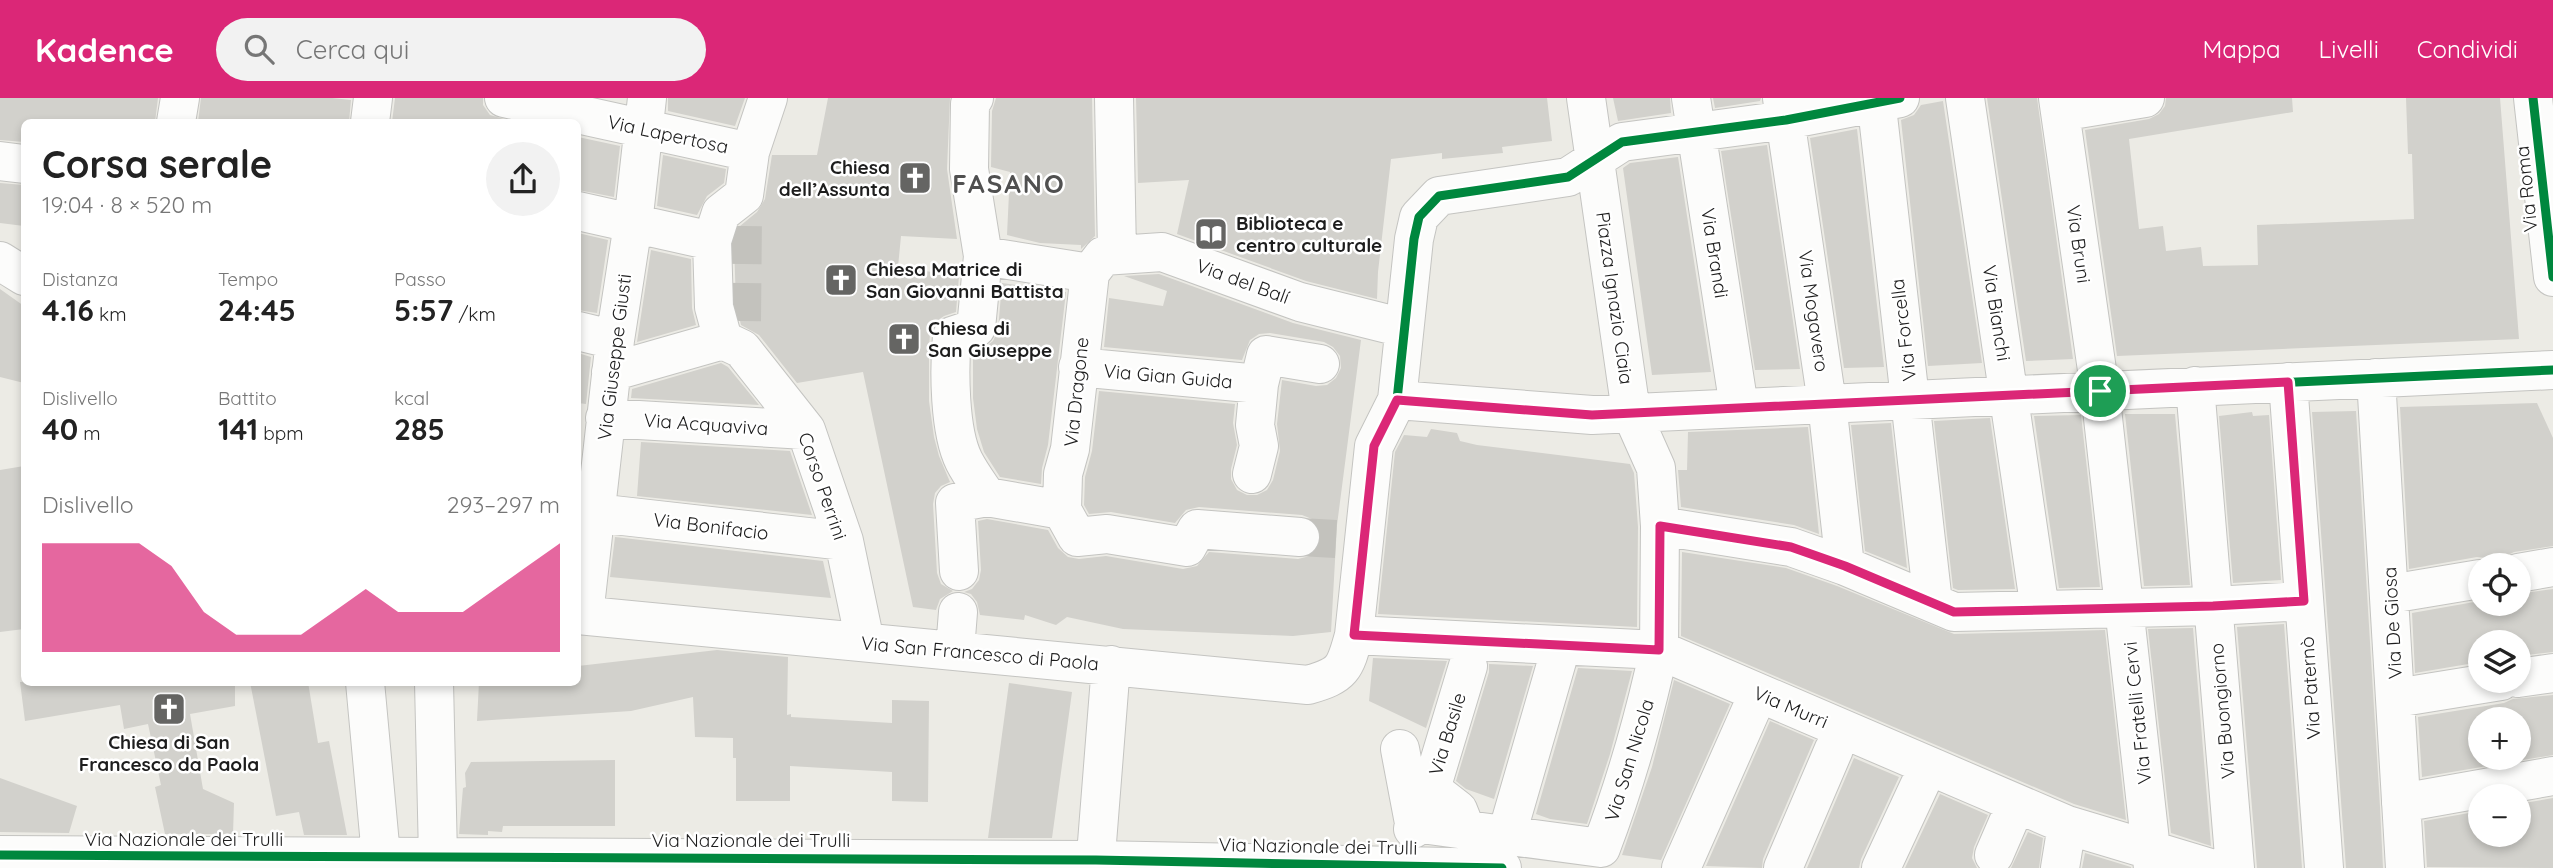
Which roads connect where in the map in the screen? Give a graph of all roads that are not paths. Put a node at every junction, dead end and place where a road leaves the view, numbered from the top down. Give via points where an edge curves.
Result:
1 (180, 98) edge
2 (373, 98) edge
3 (504, 98) edge
4 (768, 98) edge
5 (974, 98) edge
6 (1114, 98) edge
7 (1586, 98) edge
8 (1965, 98) edge
9 (2145, 98) edge
10 (2533, 98) edge
11 (1884, 99) edge
12 (2059, 105) edge
13 (1784, 109) edge
14 (644, 113) edge
15 (1694, 115) edge
16 (176, 119) edge
17 (370, 119) edge
18 (750, 152) junction
19 (0, 161) edge
20 (1595, 161) junction
21 (21, 164) edge
22 (581, 212) edge
23 (633, 224) junction
24 (712, 241) junction
25 (983, 256) junction
26 (0, 261) edge
27 (1103, 263) junction
28 (21, 274) edge
29 (2553, 277) edge
30 (1404, 328) junction
31 (581, 333) edge
32 (736, 337) junction
33 (613, 356) junction
34 (1320, 364) dead end
35 (1078, 367) junction
36 (2553, 370) edge
37 (2376, 378) junction
38 (2288, 382) junction
39 (1259, 384) junction
40 (2195, 386) junction
41 (2100, 391) junction
42 (2010, 395) junction
43 (1911, 399) junction
44 (1397, 400) junction
45 (1827, 403) junction
46 (1739, 407) junction
47 (1632, 412) junction
48 (606, 418) junction
49 (806, 430) junction
50 (987, 498) junction
51 (1245, 501) junction
52 (587, 512) edge
53 (1069, 524) junction
54 (1660, 526) junction
55 (1333, 539) junction
56 (844, 541) junction
57 (1845, 566) junction
58 (2553, 567) edge
59 (959, 570) dead end
60 (2531, 571) edge
61 (2468, 581) edge
62 (2390, 594) junction
63 (2304, 601) junction
64 (1933, 603) junction
65 (2213, 606) junction
66 (2126, 608) junction
67 (2040, 610) junction
68 (958, 612) dead end
69 (581, 615) edge
70 (1354, 635) junction
71 (865, 642) junction
72 (955, 650) junction
73 (1556, 661) dead end
74 (1656, 661) junction
75 (1111, 665) junction
76 (1468, 666) dead end
77 (2553, 673) edge
78 (2531, 676) edge
79 (365, 686) edge
80 (434, 686) edge
81 (2468, 686) edge
82 (2396, 698) junction
83 (1751, 710) dead end
84 (1400, 749) dead end
85 (1834, 749) dead end
86 (1928, 767) junction
87 (2553, 776) edge
88 (2401, 803) junction
89 (2016, 804) junction
90 (1414, 823) junction
91 (2067, 825) junction
92 (1483, 853) edge
93 (0, 855) edge
94 (381, 856) junction
95 (438, 856) junction
96 (1994, 856) dead end
97 (2153, 859) edge
98 (114, 862) edge
99 (323, 863) edge
100 (1096, 864) edge
101 (1409, 865) junction
102 (1681, 868) edge
103 (1783, 868) edge
104 (1881, 868) edge
105 (2060, 868) edge
106 (2210, 868) edge
107 (2235, 868) edge
108 (2324, 868) edge
109 (2405, 868) edge

1 - 16 street
2 - 17 street
3 - 14 street, Via Lapertosa
4 - 18 street, Corso Perrini
5 - 25 street via 970,104 970,169
6 - 27 street, Via Dragone
7 - 20 street, Piazza Ignazio Ciaia
8 - 42 street, Via Bianchi
9 - 12 street
10 - 29 street, Via Roma
11 - 13 street
11 - 43 street, Via Forcella
12 - 41 street, Via Bruni
13 - 15 street
13 - 45 street, Via Mogavero
14 - 18 street, Via Lapertosa
14 - 23 street, Via Giuseppe Giusti
15 - 20 street via 1622,142
15 - 46 street, Via Brandi
18 - 24 street, Corso Perrini via 743,204 721,213
19 - 21 street
20 - 30 street via 1568,177 1439,195 1419,217
20 - 47 street, Piazza Ignazio Ciaia
22 - 23 street
23 - 24 street
23 - 33 street, Via Giuseppe Giusti
24 - 32 street, Corso Perrini via 714,307
25 - 27 street, Via del Balí
25 - 50 street via 976,328 952,336 950,361 955,432 963,459
26 - 28 street
27 - 30 street, Via del Balí via 1162,252 1300,302
27 - 35 street, Via Dragone
30 - 44 street
31 - 33 street
32 - 33 street
32 - 49 street, Corso Perrini
33 - 48 street, Via Giuseppe Giusti
34 - 39 street via 1266,355
35 - 39 street, Via Gian Guida
35 - 53 street, Via Dragone via 1063,474
36 - 37 street
37 - 38 street
37 - 62 street, Via De Giosa
38 - 40 street
38 - 63 street, Via Paternò
39 - 51 street via 1255,425 1259,446
40 - 41 street
40 - 65 street, Via Buongiorno
41 - 42 street
41 - 66 street, Via Fratelli Cervi
42 - 43 street
42 - 67 street, Via Bianchi
43 - 45 street
43 - 64 street, Via Forcella
44 - 47 street, Piazza Ignazio Ciaia via 1592,415
44 - 55 street, Via San Francesco di Paola
45 - 46 street
45 - 57 street, Via Mogavero
46 - 47 street
47 - 54 street, Via San Nicola via 1656,468
48 - 49 street, Via Acquaviva
48 - 52 street, Via Giuseppe Giusti
49 - 56 street, Corso Perrini
50 - 53 street
50 - 59 street via 955,503
51 - 53 street via 1197,529 1187,547
51 - 55 street
52 - 56 street, Via Bonifacio
52 - 69 street, Via Giuseppe Giusti
54 - 57 street via 1791,547
54 - 74 street, Via San Nicola
55 - 70 street, Via San Francesco di Paola
56 - 71 street, Corso Perrini
57 - 64 street
58 - 60 street
61 - 62 street
62 - 82 street, Via De Giosa
63 - 65 street
63 - 108 street, Via Paternò
64 - 67 street via 1954,612
65 - 66 street
65 - 107 street, Via Buongiorno
66 - 67 street
66 - 97 street, Via Fratelli Cervi
68 - 72 street
69 - 71 street, Via San Francesco di Paola
70 - 74 street, Via Murri
70 - 75 street, Via San Francesco di Paola via 1347,662 1333,678 1308,685
71 - 72 street, Via San Francesco di Paola
72 - 75 street, Via San Francesco di Paola
73 - 92 street
74 - 86 street, Via Murri
74 - 92 street, Via San Nicola via 1643,721 1601,848
75 - 100 street
76 - 92 street, Via Basile via 1431,789 1458,810
77 - 78 street
79 - 94 street
80 - 95 street
81 - 82 street
82 - 88 street, Via De Giosa
83 - 102 street
84 - 90 street
85 - 103 street
86 - 89 street, Via Murri
86 - 104 street
87 - 88 street
88 - 109 street, Via De Giosa
89 - 91 street, Via Murri
89 - 96 street
90 - 92 street
90 - 101 street
91 - 97 street, Via Murri
91 - 105 street
92 - 101 street, Via Nazionale dei Trulli
93 - 98 street, Via Nazionale dei Trulli
94 - 95 street, Via Nazionale dei Trulli
94 - 99 street, Via Nazionale dei Trulli
95 - 100 street, Via Nazionale dei Trulli
97 - 106 street, Via Murri
98 - 99 street, Via Nazionale dei Trulli
100 - 101 street, Via Nazionale dei Trulli

